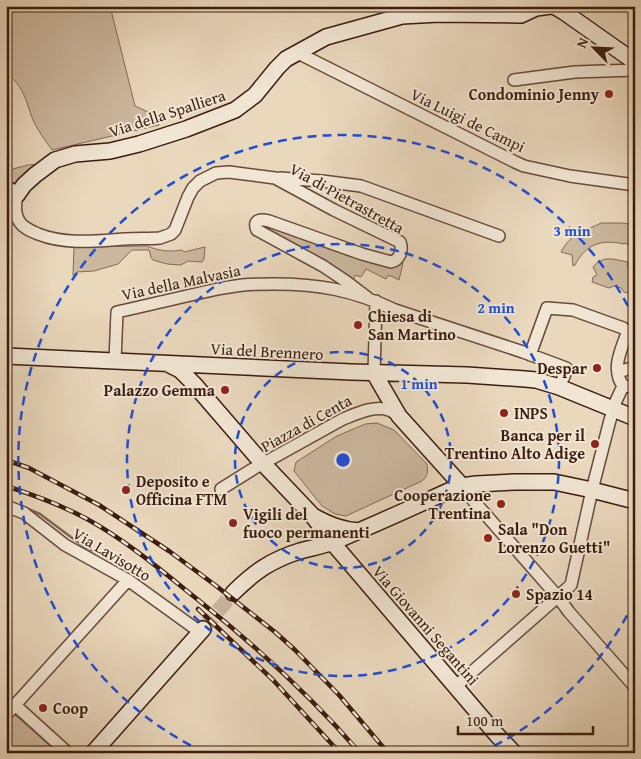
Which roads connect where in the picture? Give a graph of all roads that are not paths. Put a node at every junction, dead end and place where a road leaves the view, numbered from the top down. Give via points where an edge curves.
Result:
1 (553, 6) edge
2 (298, 53) junction
3 (635, 62) edge
4 (635, 70) edge
5 (514, 80) dead end
6 (276, 178) junction
7 (635, 185) edge
8 (12, 192) edge
9 (499, 236) dead end
10 (372, 300) junction
11 (530, 355) junction
12 (6, 356) edge
13 (115, 361) junction
14 (167, 363) junction
15 (208, 365) junction
16 (635, 367) edge
17 (374, 372) junction
18 (618, 372) junction
19 (194, 384) junction
20 (629, 386) edge
21 (559, 387) junction
22 (613, 408) junction
23 (399, 416) junction
24 (635, 418) edge
25 (433, 453) junction
26 (264, 464) junction
27 (462, 486) junction
28 (222, 489) dead end
29 (592, 490) junction
30 (430, 500) junction
31 (635, 501) edge
32 (6, 506) edge
33 (312, 515) junction
34 (359, 531) junction
35 (332, 543) junction
36 (300, 551) junction
37 (128, 580) junction
38 (233, 593) tunnel mouth
39 (558, 597) junction
40 (202, 630) joint
41 (456, 686) junction
42 (635, 687) edge
43 (9, 710) edge
44 (68, 753) edge
45 (93, 753) edge
46 (514, 753) edge

1 - 2 main road, Via della Spalliera via 536,8 521,15 402,16 326,37
1 - 3 main road
2 - 7 street, Via Luigi de Campi via 524,166
2 - 8 main road, Via della Spalliera via 286,59 255,95 235,110 139,144 55,160
4 - 5 street via 576,72
6 - 8 street, Via di Pietrastretta via 229,172 216,173 200,181 188,197 171,234 160,238 75,241 43,236 19,222
6 - 9 street, Via di Pietrastretta via 361,186
6 - 10 street, Via di Pietrastretta via 400,242 400,255 391,262 270,221 262,219 256,223 257,230 323,266
10 - 11 street, Via della Malvasia
10 - 13 street, Via della Malvasia via 322,286 254,284 136,307 116,312
10 - 17 street
11 - 18 street via 547,308 573,310 626,330 618,355
11 - 21 street, Via della Malvasia via 566,368
12 - 13 main road, Via del Brennero
13 - 14 main road, Via del Brennero
14 - 15 main road, Via del Brennero
14 - 19 main road
15 - 17 main road, Via del Brennero
15 - 19 main road via 196,374
16 - 18 street
17 - 21 main road, Via del Brennero via 525,379
17 - 23 main road
18 - 20 street via 619,380
19 - 26 main road
20 - 22 street
21 - 22 main road, Via del Brennero
22 - 24 main road, Via del Brennero
22 - 29 street
23 - 25 main road
23 - 26 street, Piazza di Centa via 382,409 356,414
25 - 27 main road
25 - 30 main road via 439,462 441,476
26 - 28 street
26 - 33 main road, Piazza di Centa
27 - 29 main road via 542,481
27 - 30 main road
27 - 39 street
29 - 31 main road
29 - 39 street via 571,585
30 - 34 main road
32 - 37 street, Via Lavisotto via 24,513 65,545
33 - 34 main road via 331,526
33 - 35 main road, Piazza di Centa
33 - 36 main road via 314,535
34 - 35 main road
35 - 36 main road
35 - 41 main road, Via Giovanni Segantini
36 - 38 main road via 261,568
37 - 40 street, Via Lavisotto
37 - 43 street
39 - 41 street
39 - 42 street
40 - 45 main road
41 - 46 main road, Via Giovanni Segantini
43 - 44 street

